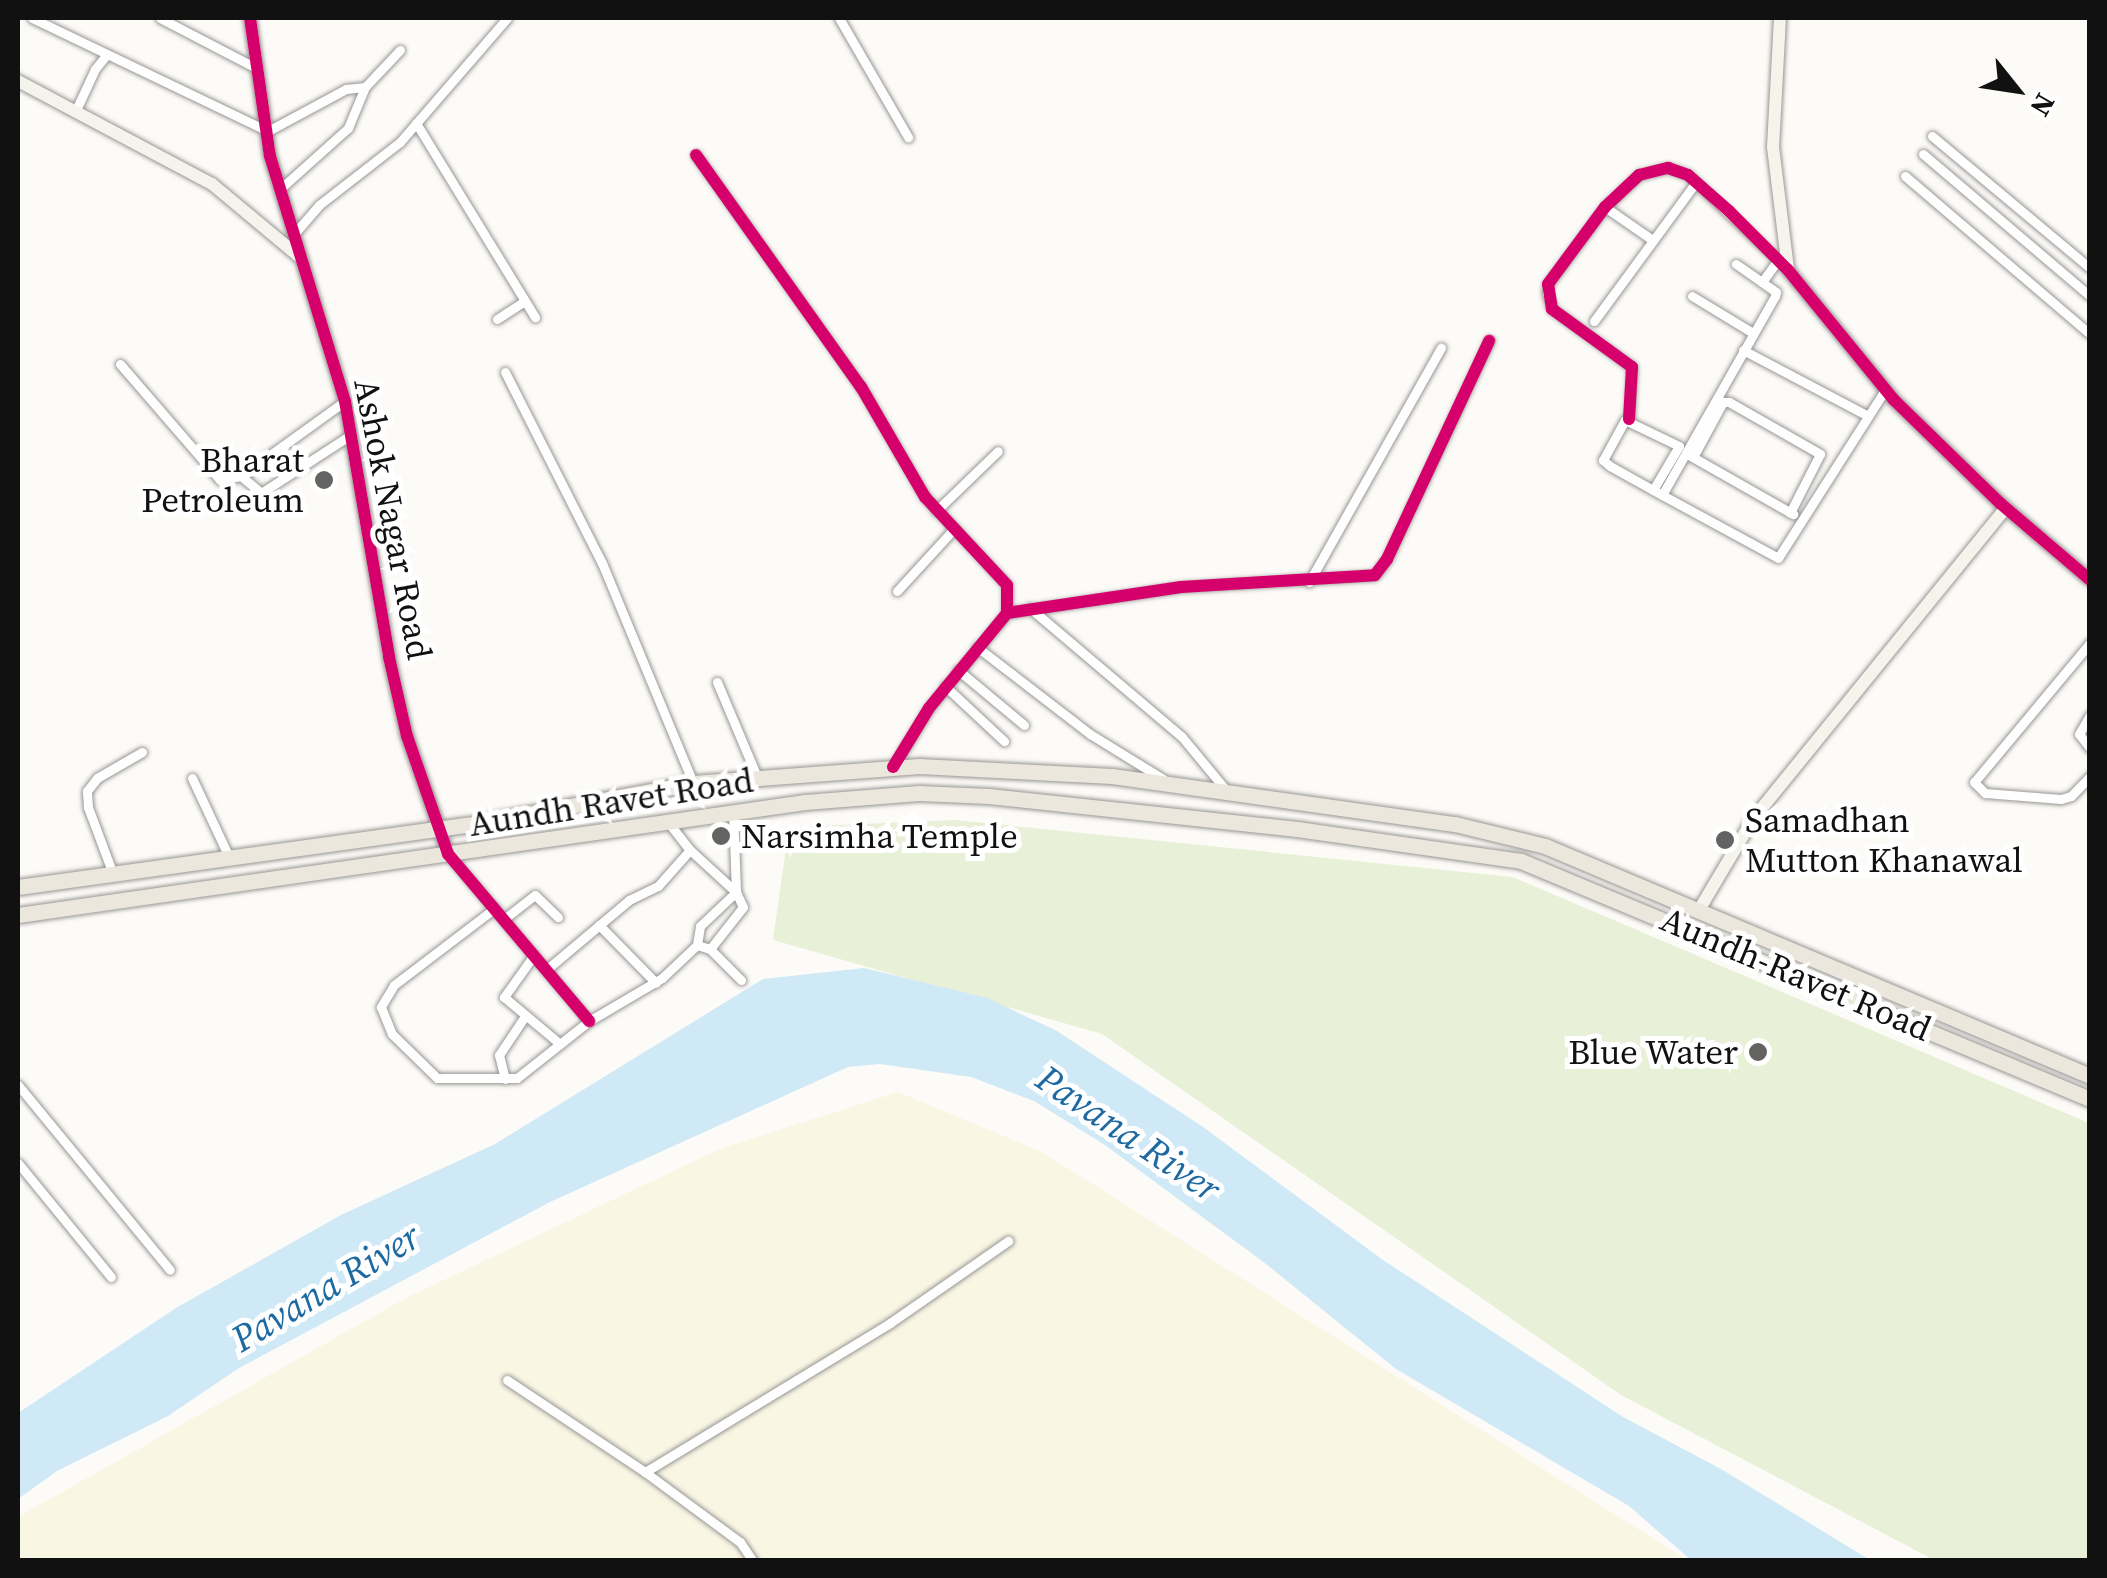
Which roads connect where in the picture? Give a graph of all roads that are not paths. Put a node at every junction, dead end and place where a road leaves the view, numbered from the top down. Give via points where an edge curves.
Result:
1 (32, 18) edge
2 (160, 18) edge
3 (250, 18) edge
4 (507, 18) edge
5 (839, 18) edge
6 (1780, 18) edge
7 (400, 50) dead end
8 (108, 54) junction
9 (261, 70) junction
10 (18, 81) edge
11 (365, 87) junction
12 (76, 110) junction
13 (416, 123) junction
14 (268, 131) junction
15 (1932, 136) dead end
16 (908, 138) dead end
17 (696, 154) dead end
18 (1923, 154) dead end
19 (1905, 176) dead end
20 (1696, 182) junction
21 (280, 189) junction
22 (1606, 206) junction
23 (294, 234) junction
24 (1651, 239) junction
25 (302, 258) junction
26 (1736, 264) dead end
27 (1783, 265) junction
28 (2090, 268) edge
29 (1762, 282) junction
30 (1692, 296) dead end
31 (2090, 296) edge
32 (525, 301) junction
33 (535, 317) dead end
34 (497, 319) dead end
35 (1594, 321) dead end
36 (1754, 333) junction
37 (2090, 334) edge
38 (1489, 342) dead end
39 (1440, 348) dead end
40 (1743, 350) junction
41 (120, 364) dead end
42 (505, 372) dead end
43 (1885, 390) junction
44 (345, 401) junction
45 (1868, 416) junction
46 (1629, 420) junction
47 (352, 434) junction
48 (998, 451) dead end
49 (1690, 455) junction
50 (241, 476) junction
51 (1657, 492) junction
52 (2006, 508) junction
53 (936, 511) junction
54 (1790, 512) junction
55 (1803, 520) junction
56 (952, 531) junction
57 (2090, 580) edge
58 (1308, 582) junction
59 (898, 592) dead end
60 (1030, 608) junction
61 (1006, 613) junction
62 (2090, 643) edge
63 (976, 647) junction
64 (958, 670) junction
65 (717, 682) dead end
66 (945, 686) junction
67 (2090, 715) edge
68 (1024, 725) dead end
69 (1004, 741) dead end
70 (2090, 748) edge
71 (142, 752) dead end
72 (893, 767) junction
73 (2090, 776) edge
74 (192, 778) dead end
75 (758, 778) junction
76 (692, 783) junction
77 (1170, 783) junction
78 (1225, 789) junction
79 (733, 811) junction
80 (666, 820) junction
81 (440, 828) junction
82 (1504, 836) joint
83 (690, 850) junction
84 (448, 854) junction
85 (1500, 856) joint
86 (229, 857) junction
87 (113, 874) junction
88 (18, 887) edge
89 (736, 892) junction
90 (495, 908) junction
91 (1699, 910) junction
92 (18, 915) edge
93 (558, 917) dead end
94 (504, 919) junction
95 (599, 925) junction
96 (697, 945) junction
97 (710, 948) junction
98 (534, 955) junction
99 (546, 970) junction
100 (741, 980) dead end
101 (656, 983) junction
102 (525, 1016) junction
103 (589, 1021) junction
104 (560, 1044) junction
105 (2090, 1076) edge
106 (505, 1079) junction
107 (18, 1085) edge
108 (2090, 1098) edge
109 (18, 1163) edge
110 (1008, 1241) dead end
111 (170, 1270) dead end
112 (111, 1276) dead end
113 (507, 1380) dead end
114 (645, 1472) junction
115 (752, 1560) edge

1 - 8 street
2 - 9 street
3 - 9 street, Ashok Nagar Road
4 - 13 street
5 - 16 street
6 - 27 street via 1773,146
7 - 11 street
8 - 12 street via 94,68
8 - 14 street
9 - 14 street, Ashok Nagar Road
10 - 12 street
11 - 14 street via 346,89
11 - 21 street via 348,128
12 - 25 street via 212,184
13 - 23 street
13 - 32 street
14 - 21 street, Ashok Nagar Road
15 - 28 street
17 - 53 street via 861,387
18 - 31 street
19 - 37 street
20 - 22 street via 1681,171 1655,170 1639,175
20 - 24 street
20 - 27 street
21 - 23 street, Ashok Nagar Road
22 - 24 street
22 - 46 street via 1547,293 1552,309 1632,367
23 - 25 street, Ashok Nagar Road
24 - 35 street
25 - 44 street, Ashok Nagar Road
26 - 29 street
27 - 29 street
27 - 43 street
29 - 36 street via 1776,292
30 - 36 street
32 - 33 street
32 - 34 street
36 - 40 street
38 - 58 street via 1382,568 1366,578
39 - 58 street
40 - 45 street
40 - 49 street
41 - 50 street via 210,474 226,481
42 - 76 street via 602,563
43 - 45 street
43 - 52 street
44 - 47 street, Ashok Nagar Road
44 - 50 street
45 - 55 street
46 - 51 street via 1679,446
46 - 51 street via 1602,460
47 - 50 street via 261,493
47 - 81 street, Ashok Nagar Road via 388,657
48 - 53 street
49 - 51 street
49 - 54 street
49 - 54 street via 1729,402 1820,454
51 - 55 street via 1778,558
52 - 57 street
52 - 91 street via 1753,819
53 - 56 street
54 - 55 street
56 - 59 street
56 - 61 street via 1007,585
58 - 60 street via 1181,587
60 - 61 street
60 - 78 street via 1182,738
61 - 63 street
62 - 73 street via 1974,782 1985,793 2060,799
63 - 64 street
63 - 77 street via 1090,734
64 - 66 street
64 - 68 street
65 - 75 street
66 - 69 street
66 - 72 street
67 - 70 street via 2079,734
71 - 87 street via 97,778 88,791
72 - 75 main road, Aundh Ravet Road
72 - 77 main road, Aundh Ravet Road
74 - 86 street
75 - 76 main road, Aundh Ravet Road
76 - 81 main road, Aundh Ravet Road
77 - 78 main road, Aundh Ravet Road
78 - 82 main road, Aundh Ravet Road
79 - 80 main road, Aundh Ravet Road
79 - 85 main road, Aundh Ravet Road via 866,796 960,794
79 - 89 street
80 - 83 street
80 - 84 main road, Aundh Ravet Road
81 - 84 street, Ashok Nagar Road
81 - 86 main road, Aundh Ravet Road
82 - 91 main road, Aundh-Ravet Road via 1570,855
83 - 89 street
83 - 95 street via 658,886
84 - 90 street
84 - 92 main road, Aundh Ravet Road
85 - 108 main road, Aundh-Ravet Road via 1562,875
86 - 87 main road, Aundh Ravet Road
87 - 88 main road, Aundh Ravet Road
89 - 96 street via 700,926
89 - 97 street via 742,913
90 - 94 street
90 - 106 street via 394,985 381,1007 392,1034 437,1078
91 - 105 main road, Aundh-Ravet Road
93 - 94 street via 535,895
94 - 98 street
95 - 99 street
95 - 101 street
96 - 97 street
96 - 101 street
97 - 100 street
98 - 99 street
98 - 102 street via 504,993
99 - 103 street
101 - 103 street
102 - 104 street
102 - 106 street via 499,1054
103 - 104 street
104 - 106 street via 517,1078
107 - 111 street
109 - 112 street
110 - 114 street via 890,1323
113 - 114 street
114 - 115 street via 740,1542

